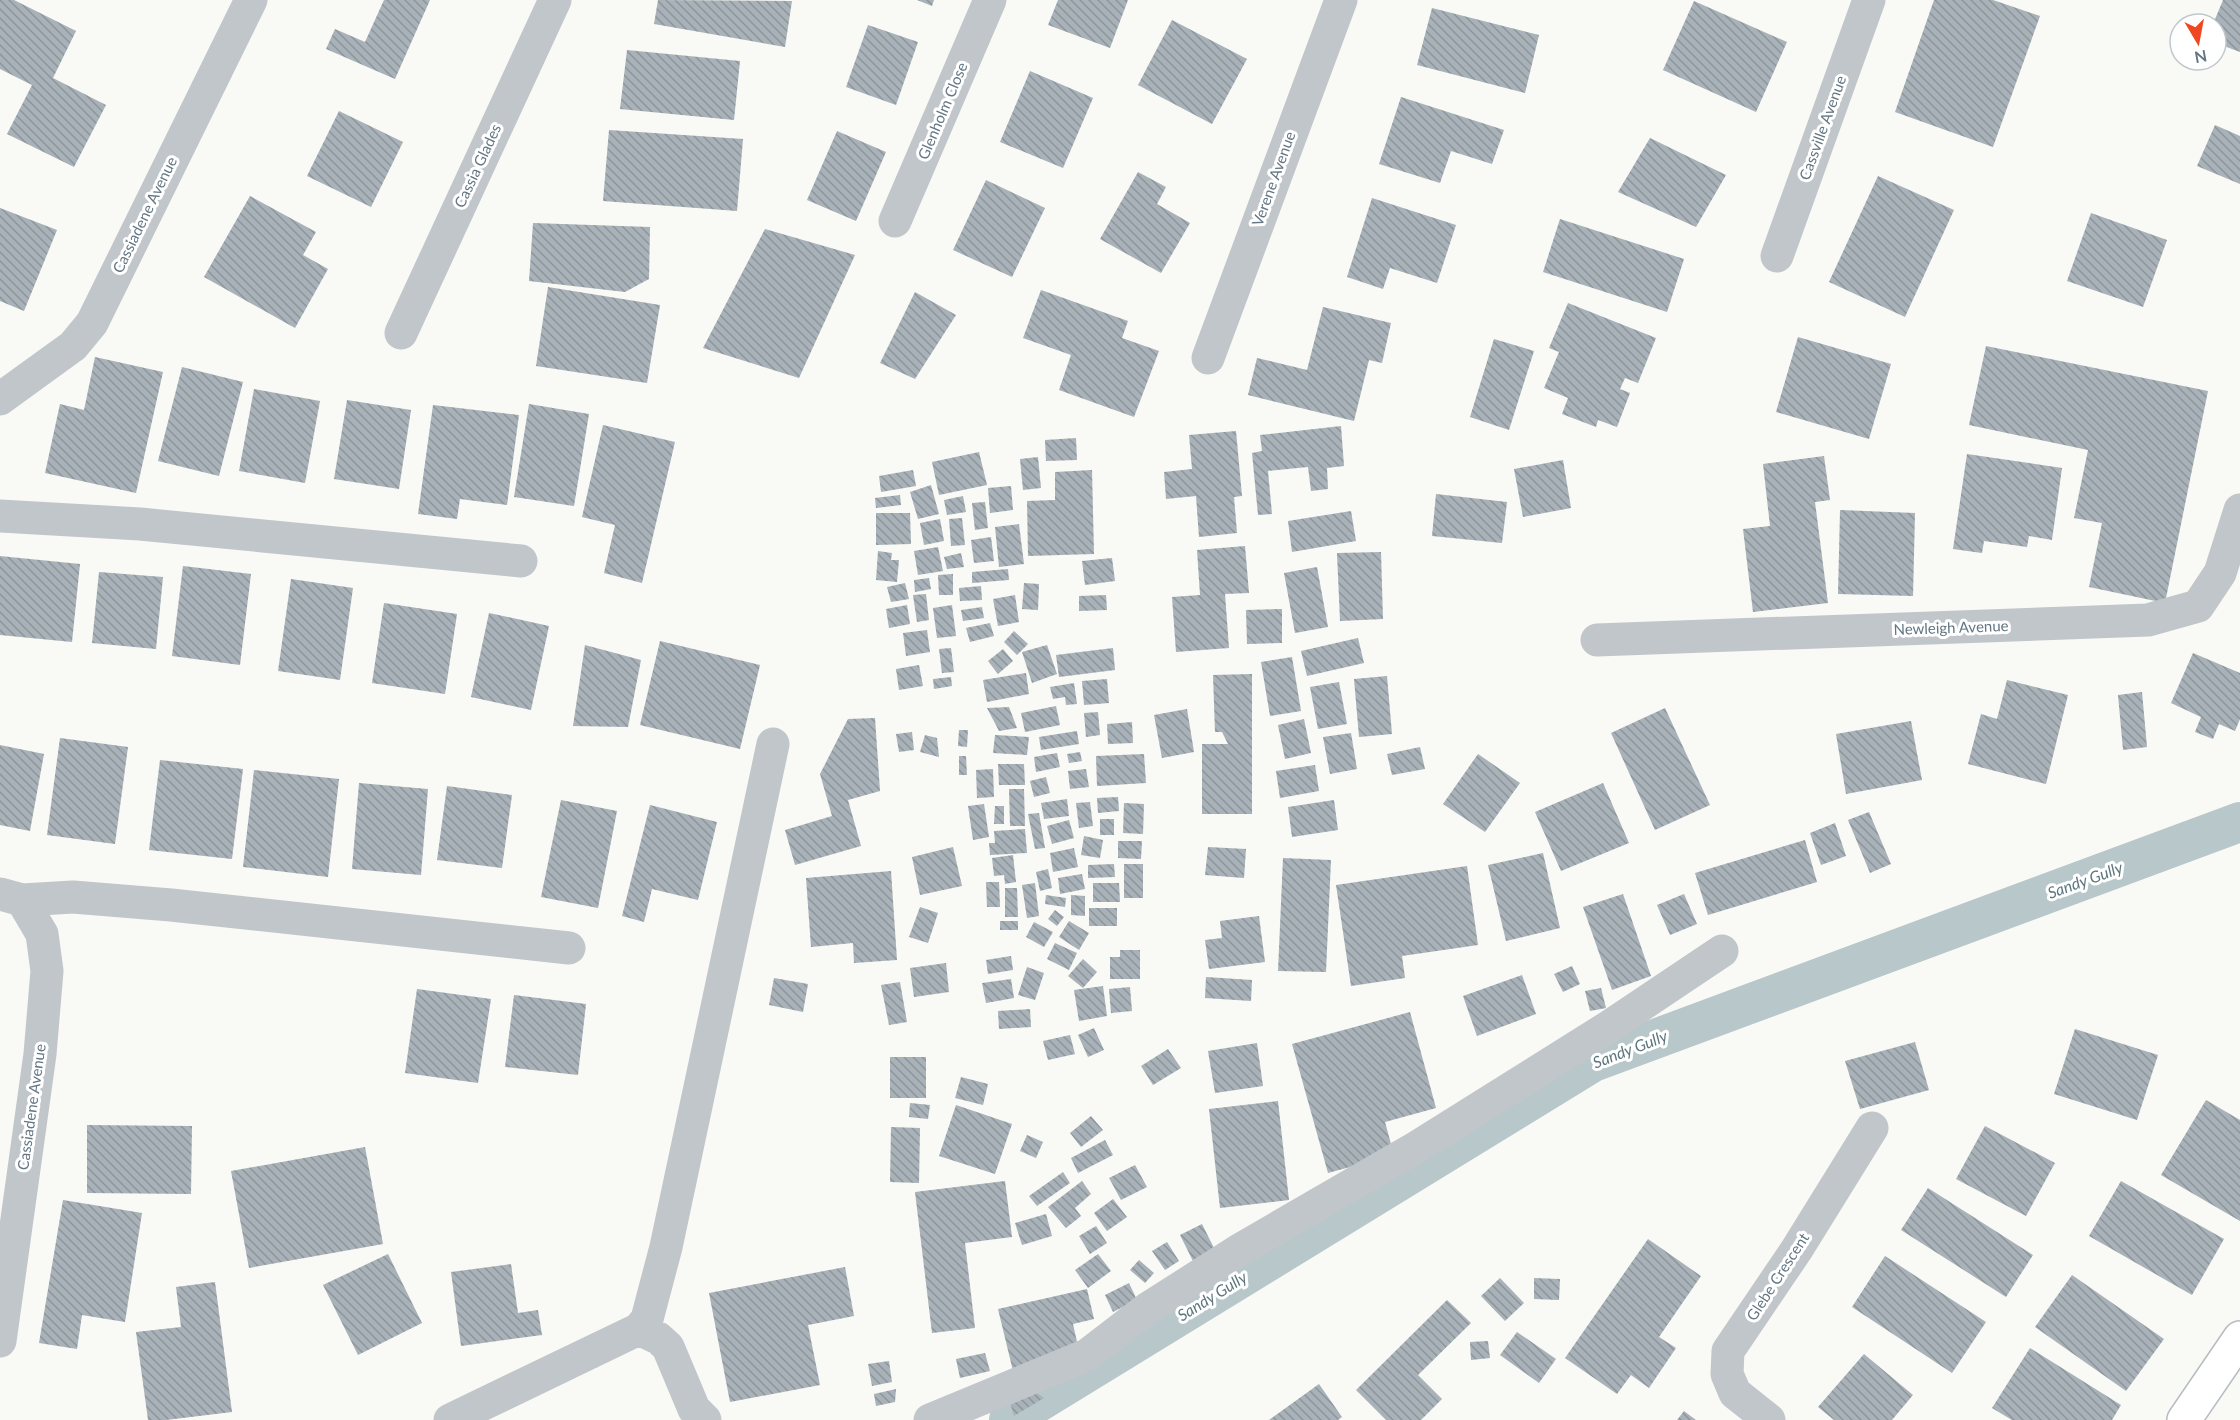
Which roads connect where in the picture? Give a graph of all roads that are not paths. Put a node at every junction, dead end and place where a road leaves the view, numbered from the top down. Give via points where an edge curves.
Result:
1 (250, 0) edge
2 (555, 0) edge
3 (990, 0) edge
4 (1341, 0) edge
5 (1869, 0) edge
6 (895, 221) dead end
7 (1777, 256) dead end
8 (401, 333) dead end
9 (1208, 358) dead end
10 (0, 399) edge
11 (2240, 510) edge
12 (0, 516) edge
13 (521, 561) dead end
14 (1597, 640) dead end
15 (773, 744) dead end
16 (11, 897) edge
17 (569, 948) dead end
18 (1722, 951) dead end
19 (1872, 1128) dead end
20 (639, 1329) junction
21 (2240, 1338) edge
22 (0, 1341) edge
23 (450, 1420) edge
24 (705, 1420) edge
25 (930, 1420) edge
26 (1769, 1420) edge
27 (2184, 1420) edge

1 - 10 street, Cassiadene Avenue via 92,323 73,346
2 - 8 street, Cassia Glades
3 - 6 street, Glenholm Close
4 - 9 street, Verene Avenue
5 - 7 street, Cassville Avenue
11 - 14 street, Newleigh Avenue via 2220,573 2198,606 2148,620
12 - 13 street via 140,524
15 - 20 street via 666,1247 647,1319
16 - 17 street via 117,900
16 - 22 street, Cassiadene Avenue via 42,934 47,971 40,1054
18 - 25 street via 1427,1141 1241,1249 1157,1303 1087,1356
19 - 26 street, Glebe Crescent via 1728,1351 1727,1374 1735,1393
20 - 23 street
20 - 24 street via 668,1347 694,1409
21 - 27 main road

